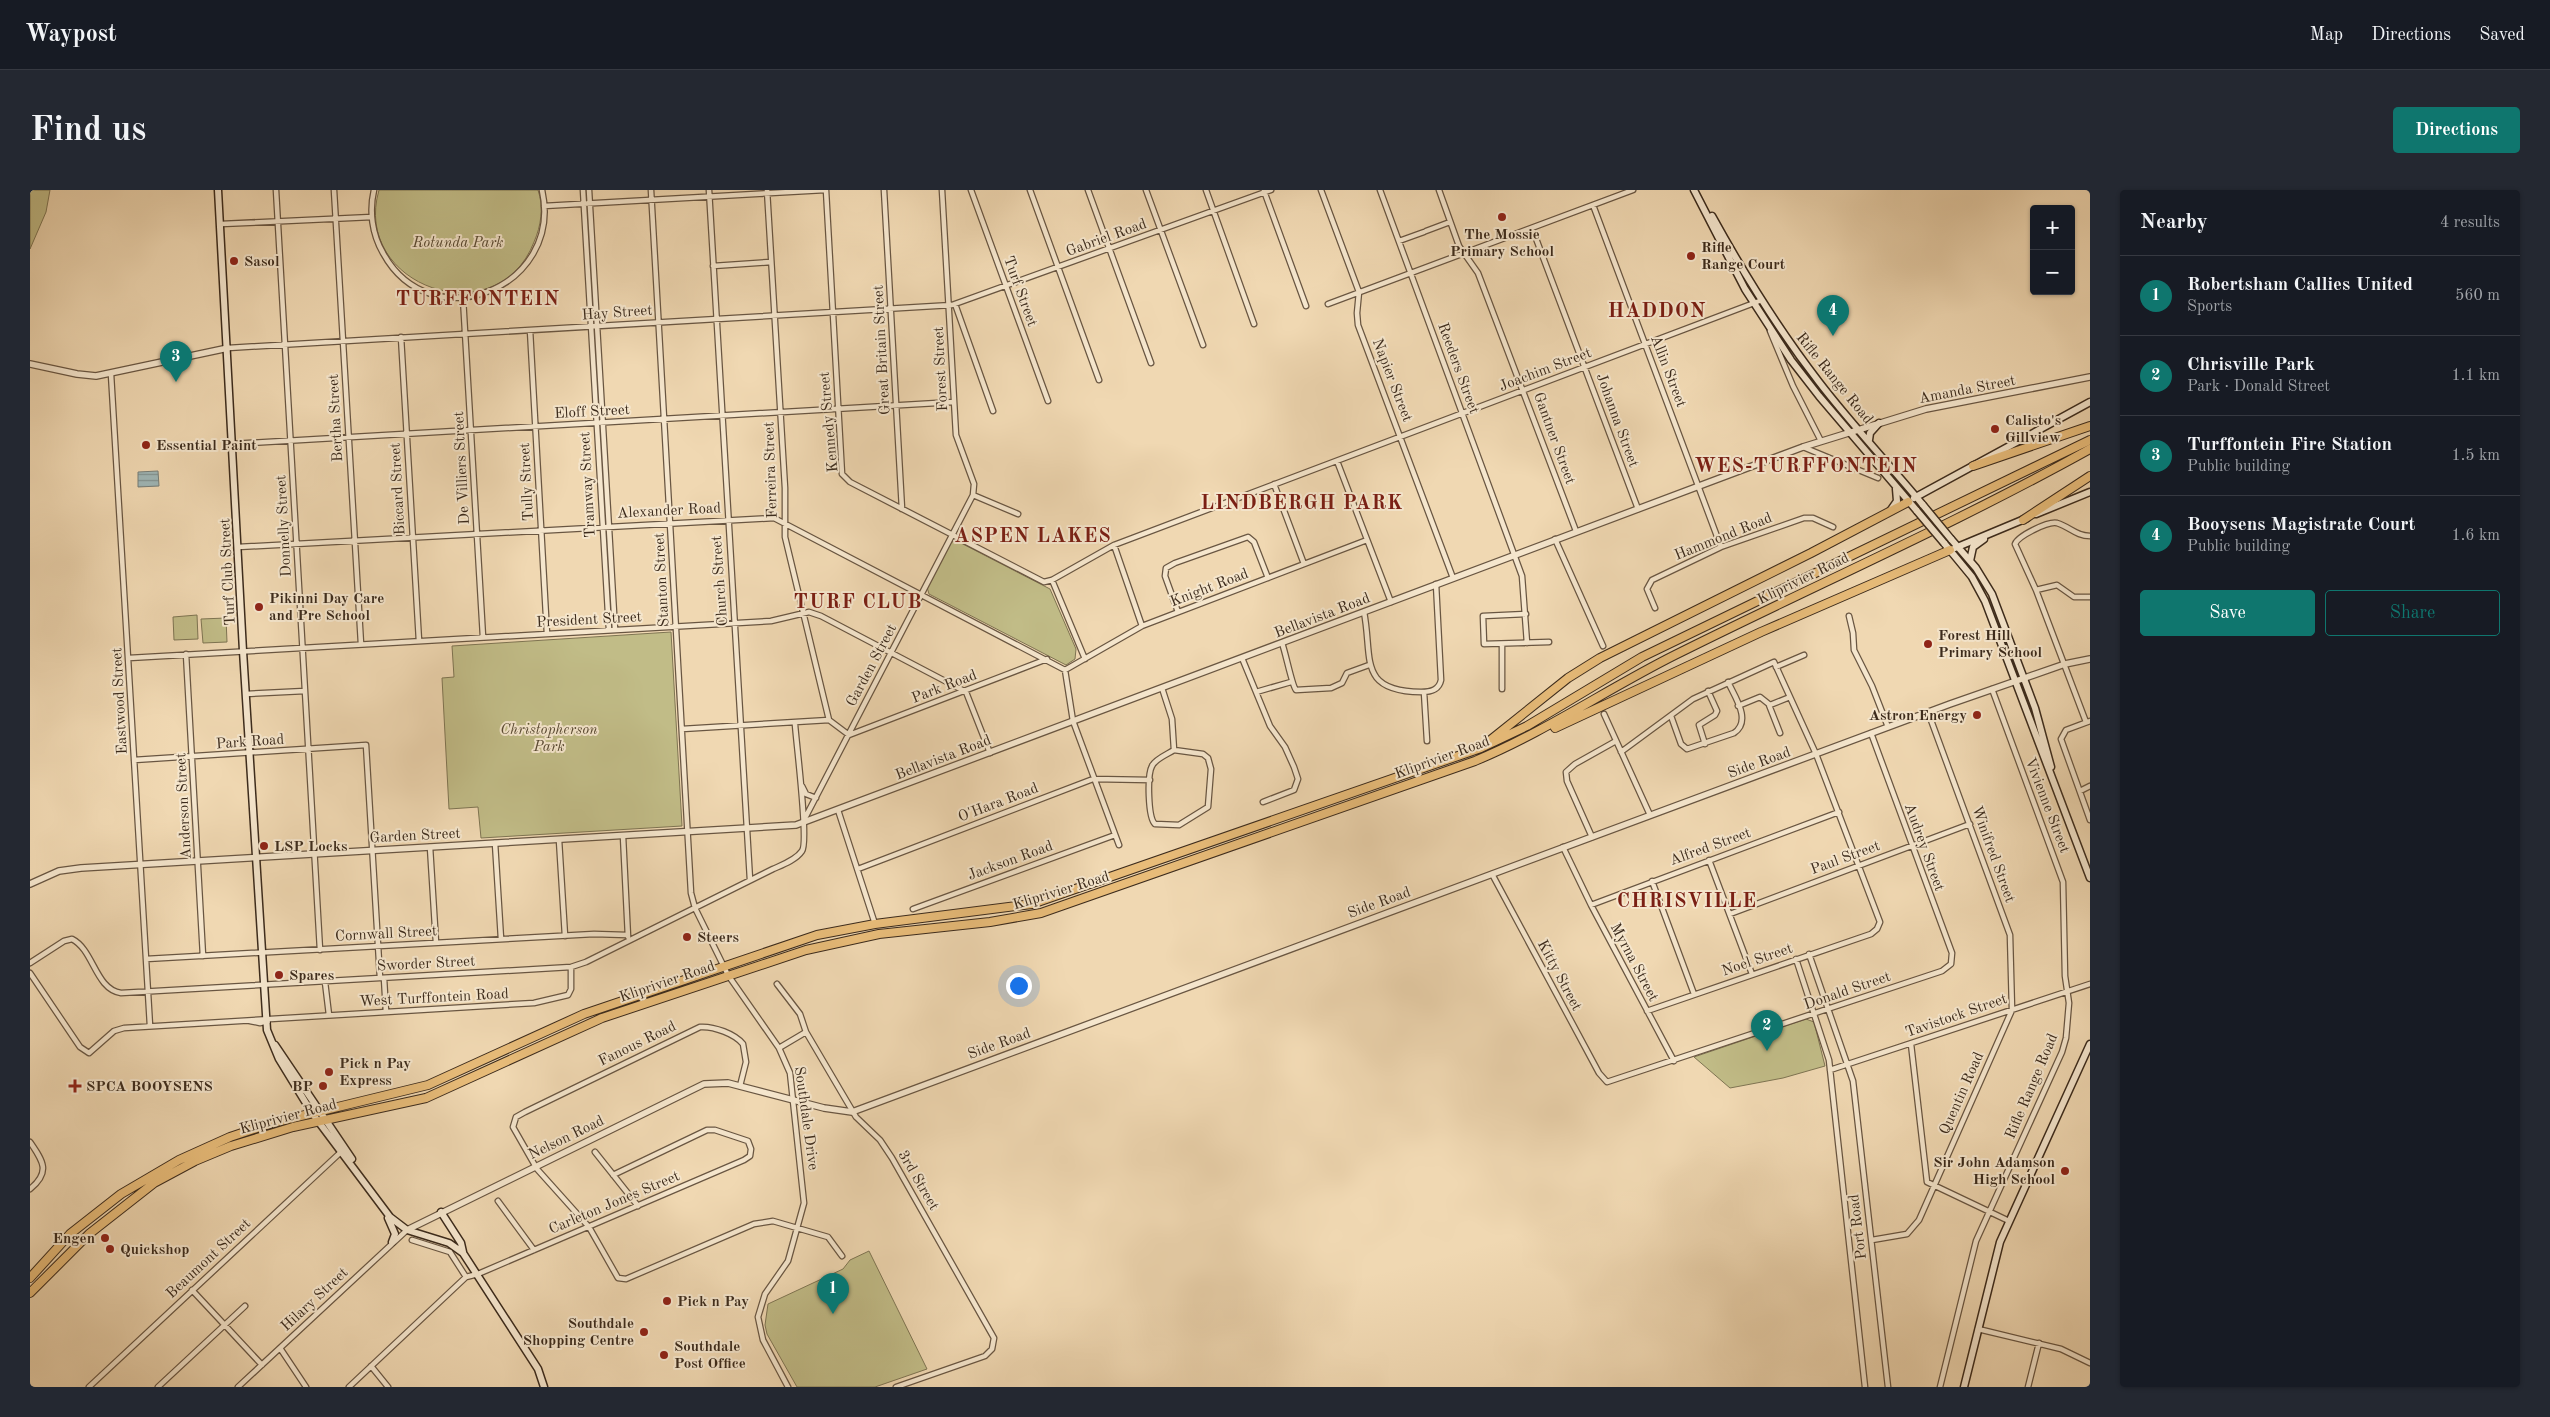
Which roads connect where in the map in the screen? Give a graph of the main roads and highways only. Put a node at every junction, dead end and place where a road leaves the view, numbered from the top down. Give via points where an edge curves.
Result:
1 (218, 190) edge
2 (1696, 190) edge
3 (2090, 402) edge
4 (1878, 423) road end
5 (2090, 426) edge
6 (1869, 440) junction
7 (2090, 440) edge
8 (2090, 449) edge
9 (1973, 466) junction
10 (2090, 476) edge
11 (1894, 485) junction
12 (2090, 492) edge
13 (1916, 496) junction
14 (1908, 502) junction
15 (1889, 512) junction
16 (2023, 520) junction
17 (1988, 534) junction
18 (1958, 547) junction
19 (1950, 550) junction
20 (1970, 561) junction
21 (2013, 650) junction
22 (2005, 654) junction
23 (1536, 734) junction
24 (1481, 748) junction
25 (2051, 773) junction
26 (2090, 878) edge
27 (2090, 1044) edge
28 (315, 1112) junction
29 (320, 1120) junction
30 (383, 1208) junction
31 (441, 1212) road end
32 (392, 1242) road end
33 (464, 1253) junction
34 (30, 1278) edge
35 (30, 1293) edge
36 (544, 1387) edge
37 (1964, 1387) edge

1 - 28 main road, Turf Club Street via 264,986 268,1020 279,1059
2 - 6 main road, Rifle Range Road via 1762,300 1820,383
2 - 11 main road, Rifle Range Road via 1754,304 1804,378
3 - 9 main road
4 - 6 main road
5 - 9 main road
6 - 13 main road, Rifle Range Road
7 - 24 main road, Kliprivier Road via 1642,657 1527,726
8 - 23 main road, Kliprivier Road via 1972,513 1676,655
9 - 13 main road
10 - 16 main road
11 - 14 main road, Rifle Range Road
11 - 15 main road via 1897,501
12 - 16 main road
13 - 14 main road
13 - 18 main road, Rifle Range Road, bridge
14 - 15 main road
14 - 19 main road, Rifle Range Road, bridge
15 - 24 main road via 1600,658 1568,678
16 - 17 main road
17 - 18 main road
17 - 20 main road via 1973,547
18 - 19 main road
18 - 20 main road
19 - 22 main road via 1980,589
19 - 23 main road
20 - 21 main road via 1992,594
21 - 22 main road
21 - 25 main road via 2038,718
22 - 25 main road
23 - 29 main road, Kliprivier Road via 1467,764 1041,913 848,939 798,952 586,1025 426,1098
24 - 28 main road, Kliprivier Road via 1032,904 831,931 577,1016 428,1085
25 - 26 main road
27 - 37 main road via 2009,1220 1996,1256
28 - 29 main road, Turf Club Street
28 - 34 main road, Kliprivier Road via 220,1141 143,1180 79,1225
29 - 30 main road, Turf Club Street
29 - 35 main road, Kliprivier Road via 231,1146 154,1183 88,1234
30 - 32 main road via 396,1234
30 - 33 main road via 408,1230 449,1243
31 - 33 main road
33 - 36 main road via 538,1370

